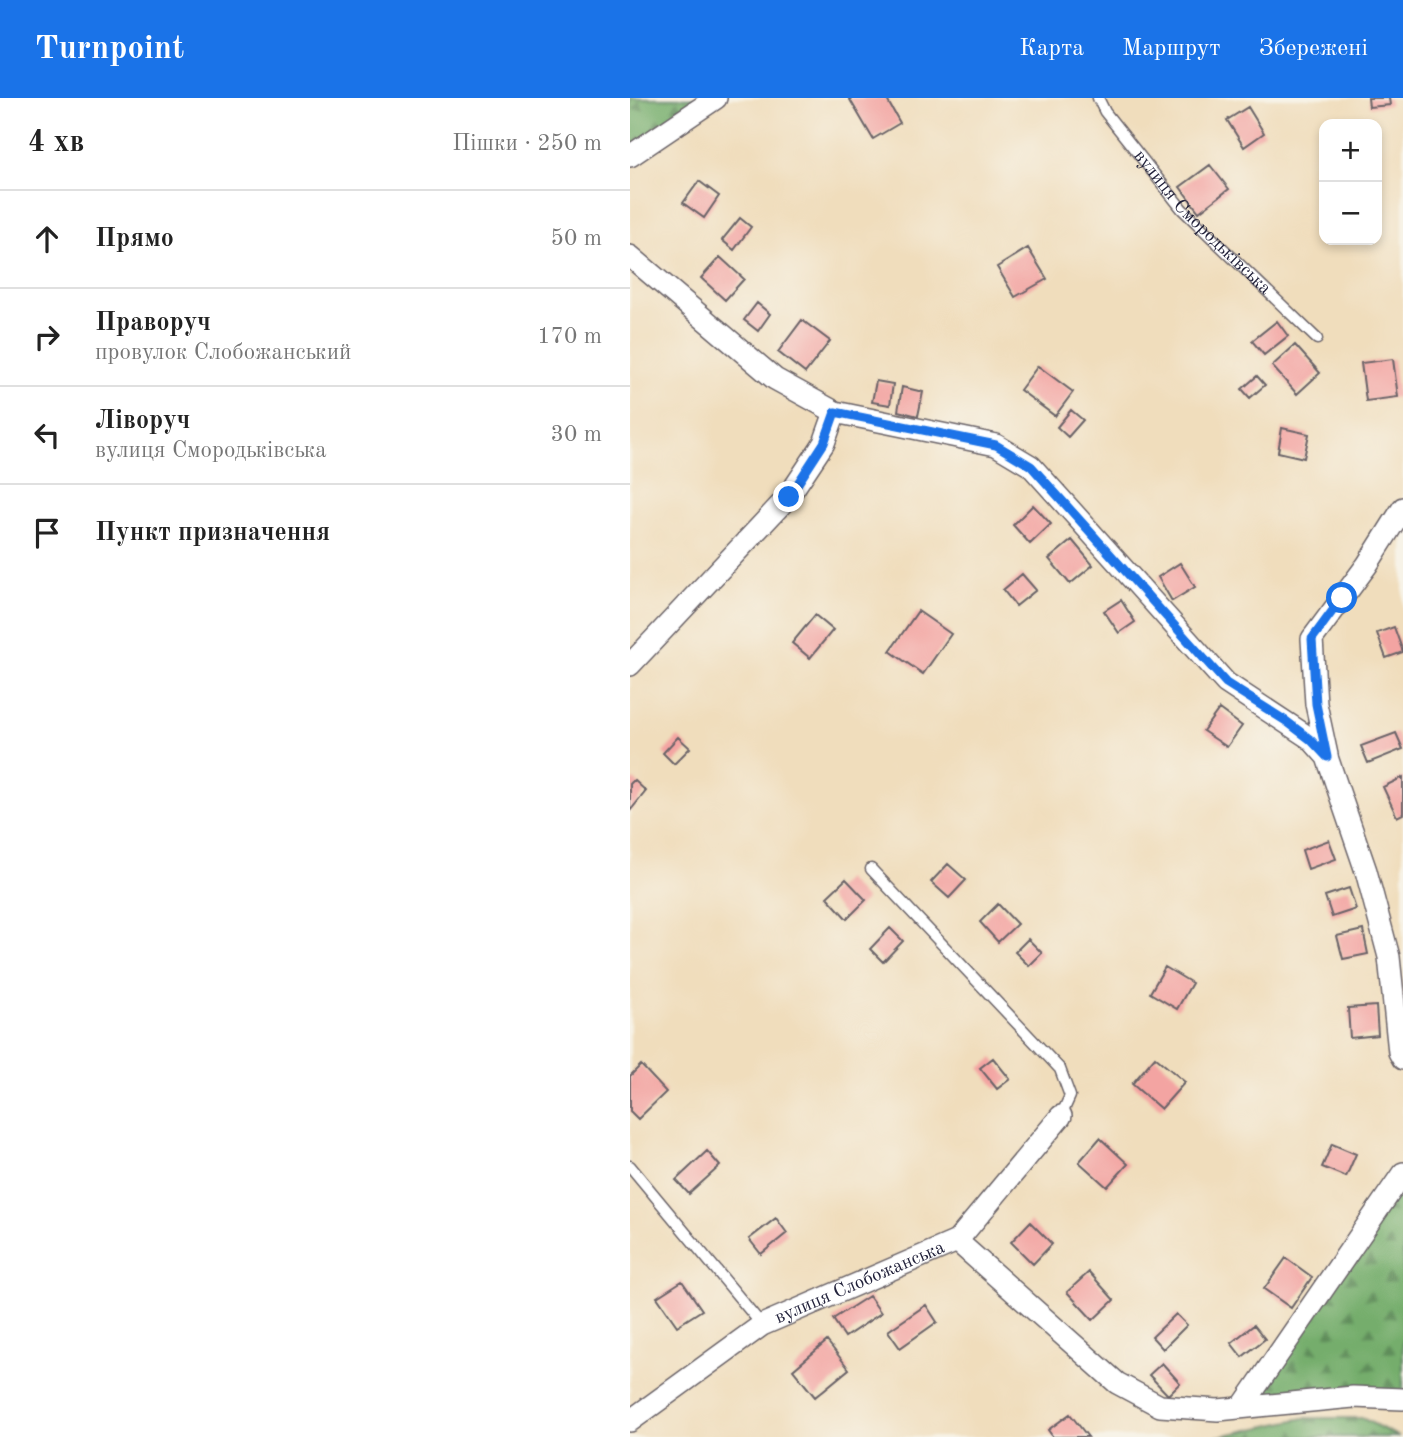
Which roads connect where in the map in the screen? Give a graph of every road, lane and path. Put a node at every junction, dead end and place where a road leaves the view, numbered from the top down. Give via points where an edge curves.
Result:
1 (716, 98) edge
2 (1098, 98) edge
3 (630, 156) edge
4 (630, 256) edge
5 (1317, 339) dead end
6 (835, 412) junction
7 (1403, 509) edge
8 (630, 665) edge
9 (1327, 757) junction
10 (871, 869) dead end
11 (1403, 1059) edge
12 (1061, 1116) joint
13 (630, 1166) edge
14 (1403, 1173) edge
15 (957, 1241) junction
16 (762, 1325) junction
17 (1403, 1399) edge
18 (1242, 1408) junction
19 (630, 1421) edge

1 - 3 street
2 - 5 lane, вулиця Смородьківська via 1182,209
4 - 6 street via 775,379
6 - 8 street via 824,443 789,497
6 - 9 street via 996,445 1031,466 1226,683 1286,721
7 - 9 street via 1312,639 1316,704
9 - 11 street via 1366,871 1388,957
10 - 12 lane via 1060,1069 1070,1096
12 - 15 street, вулиця Слобожанська
13 - 16 lane
14 - 18 street
15 - 16 street, вулиця Слобожанська
15 - 18 street via 1117,1383 1160,1406
16 - 19 street, вулиця Слобожанська
17 - 18 street via 1353,1397

